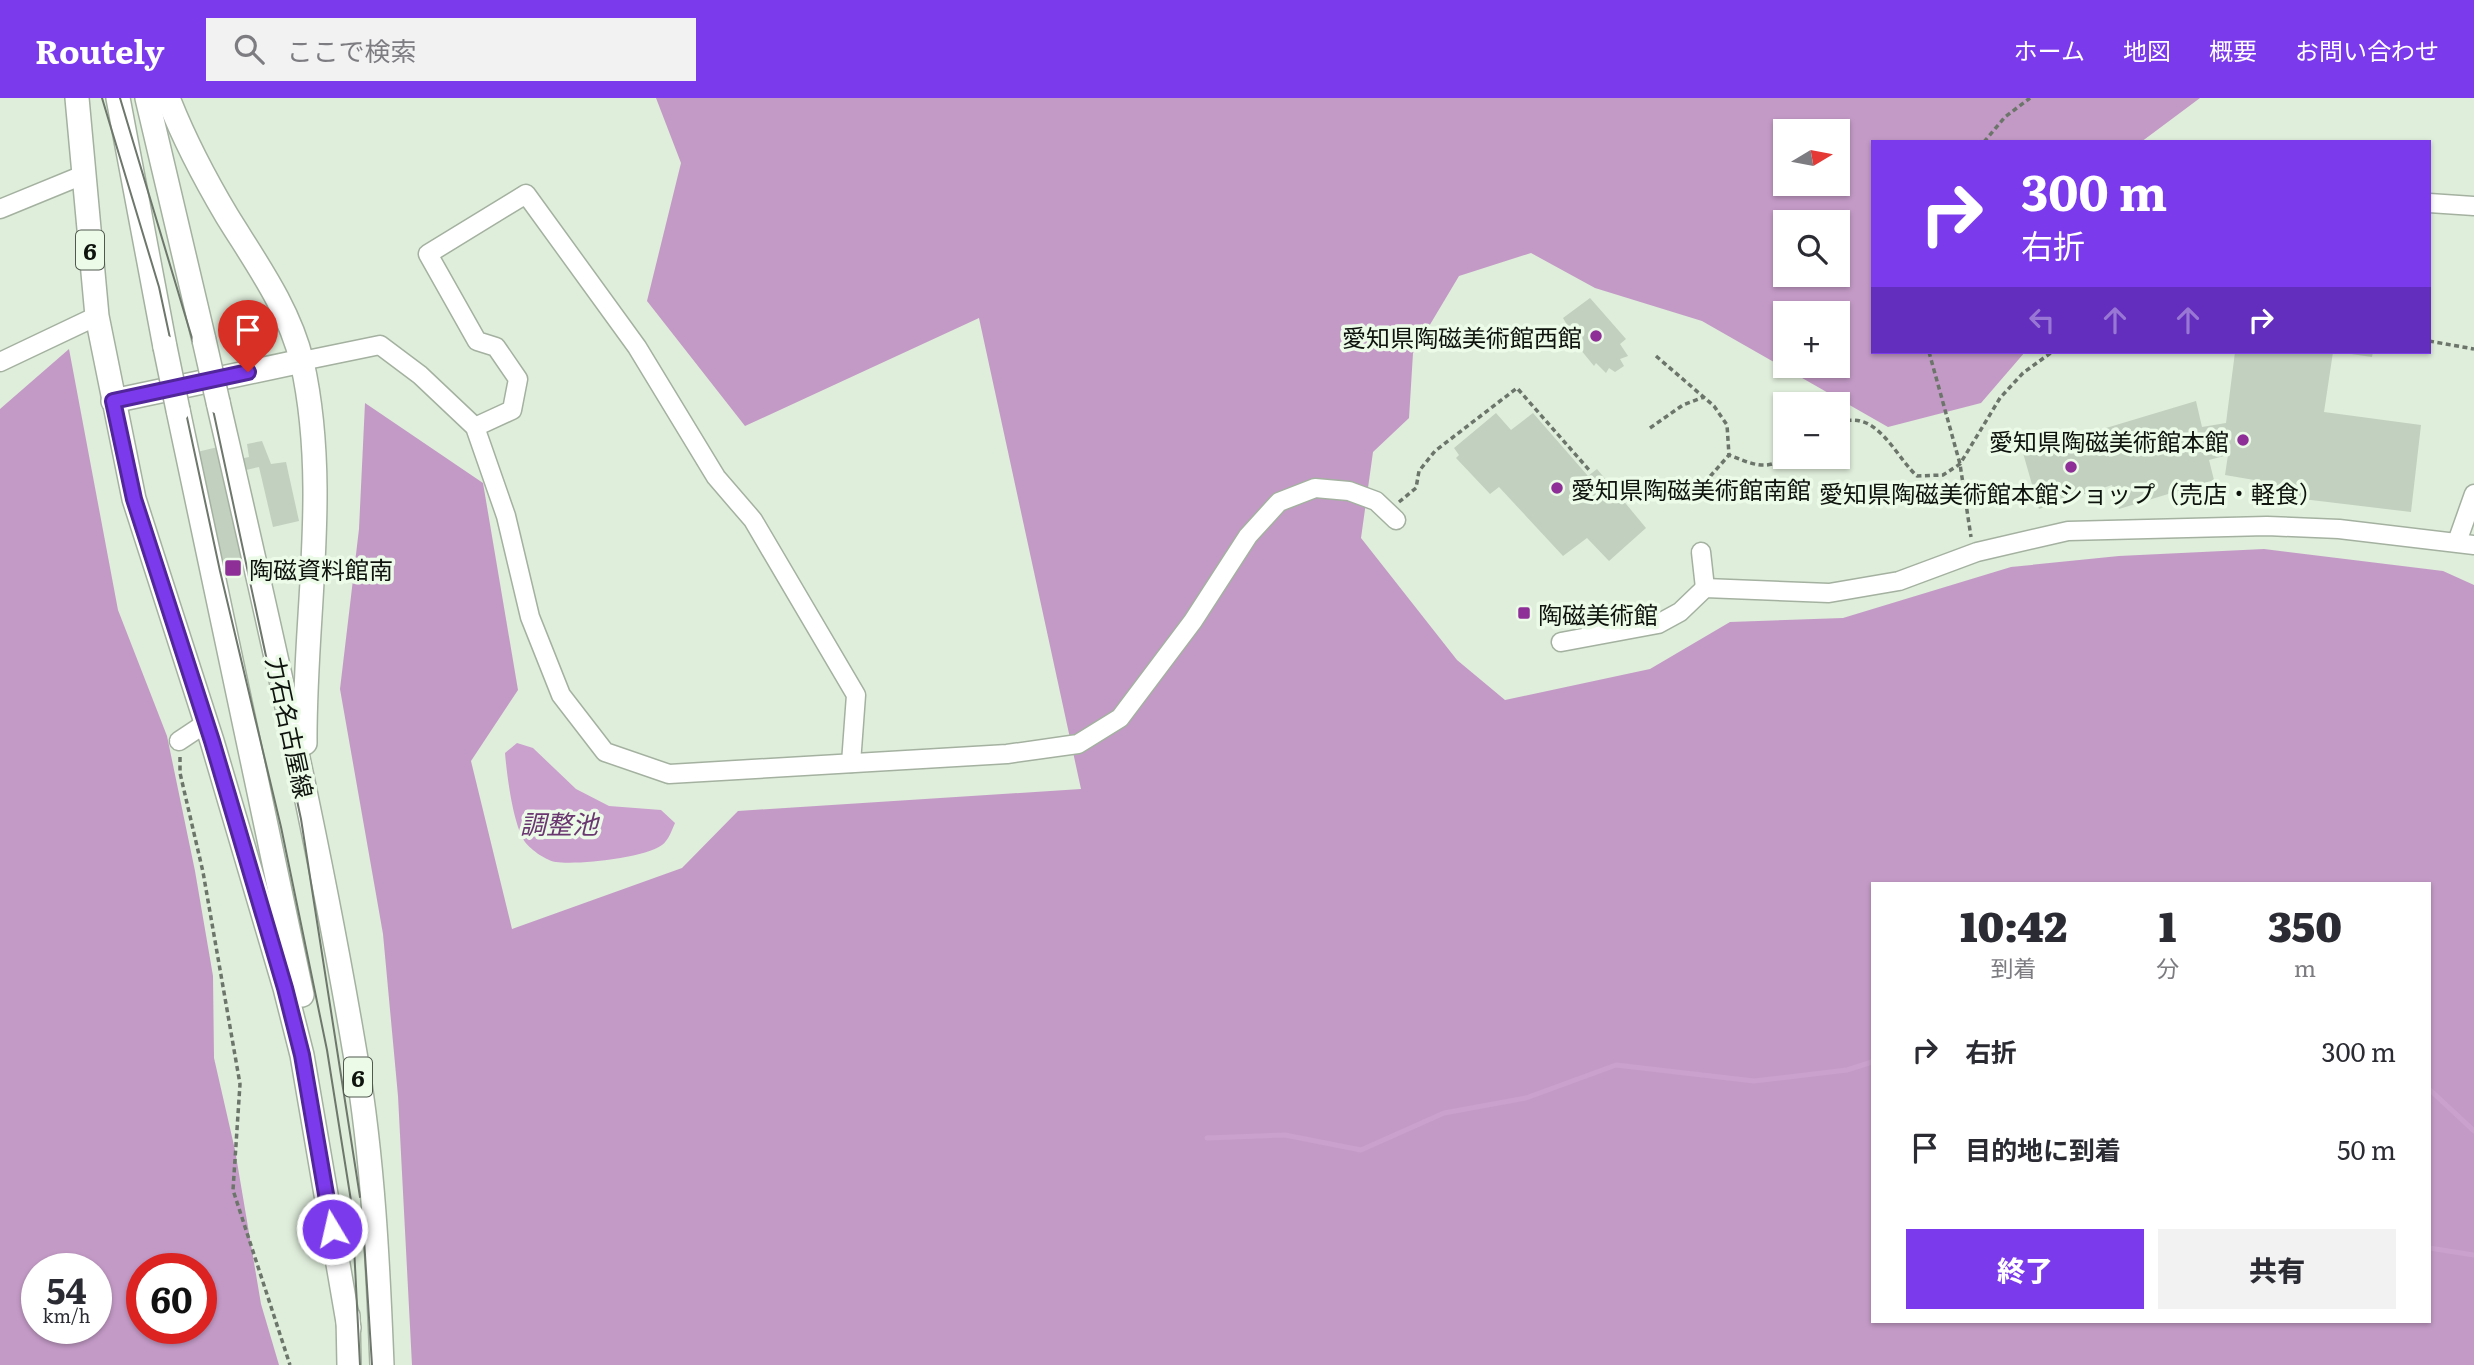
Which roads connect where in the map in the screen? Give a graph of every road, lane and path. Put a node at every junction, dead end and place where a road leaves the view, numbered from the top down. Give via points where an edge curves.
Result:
1 (77, 98) edge
2 (118, 98) edge
3 (147, 98) edge
4 (168, 98) edge
5 (2030, 98) edge
6 (1986, 140) edge
7 (83, 175) junction
8 (2431, 203) edge
9 (2474, 206) edge
10 (0, 209) edge
11 (97, 316) junction
12 (2431, 341) edge
13 (2474, 349) edge
14 (1930, 354) edge
15 (2049, 354) edge
16 (1656, 356) dead end
17 (302, 361) junction
18 (0, 362) edge
19 (1704, 397) junction
20 (113, 401) junction
21 (1850, 421) edge
22 (475, 427) junction
23 (1650, 428) dead end
24 (1729, 456) junction
25 (1773, 464) edge
26 (1960, 464) junction
27 (1590, 471) dead end
28 (1699, 489) dead end
29 (2474, 494) edge
30 (1390, 499) dead end
31 (1396, 520) dead end
32 (1971, 539) dead end
33 (2466, 543) edge
34 (1701, 552) dead end
35 (1705, 588) junction
36 (1560, 642) dead end
37 (206, 723) junction
38 (179, 741) joint
39 (851, 763) junction
40 (306, 793) junction
41 (349, 1328) junction
42 (290, 1365) edge
43 (349, 1365) edge
44 (382, 1365) edge

1 - 7 main road, 6
2 - 41 main road, 力石名古屋線 / 6, bridge via 165,347 321,1085
3 - 40 main road, 力石名古屋線 / 6, bridge
4 - 17 main road, 6 via 227,215 271,284
5 - 6 path
7 - 10 street
7 - 11 main road, 6
8 - 9 street
11 - 18 street
11 - 20 main road, 6
12 - 13 path
14 - 26 path
15 - 26 path via 2000,398
16 - 19 path
17 - 20 main road
17 - 22 street via 380,345
17 - 40 main road, 6 via 313,443 314,524 305,703
19 - 23 path via 1683,405
19 - 24 path via 1727,425
20 - 37 main road, 6 via 134,499
21 - 26 path via 1862,421 1882,435 1917,476 1942,475
22 - 39 street via 506,516 530,617 561,695 605,752 669,774
22 - 39 street via 512,410 518,379 496,347 477,341 428,254 526,194 637,346 716,477 753,520 856,695
24 - 25 path via 1758,467
24 - 28 path
26 - 32 path
27 - 30 path via 1517,388 1435,451 1419,471 1416,488 1397,504
29 - 33 street
31 - 39 street via 1376,501 1349,491 1315,488 1279,502 1248,536 1193,621 1120,718 1079,744 1007,754
33 - 35 street via 2267,526 2068,531 1977,552 1899,581 1829,593
34 - 35 street
35 - 36 street via 1680,612 1658,624
37 - 38 street
37 - 41 main road, 6 via 298,1042
38 - 42 path via 180,773 240,1084 233,1191
40 - 44 main road, 力石名古屋線 / 6 via 356,1061 378,1255
41 - 43 main road, 力石名古屋線 / 6

